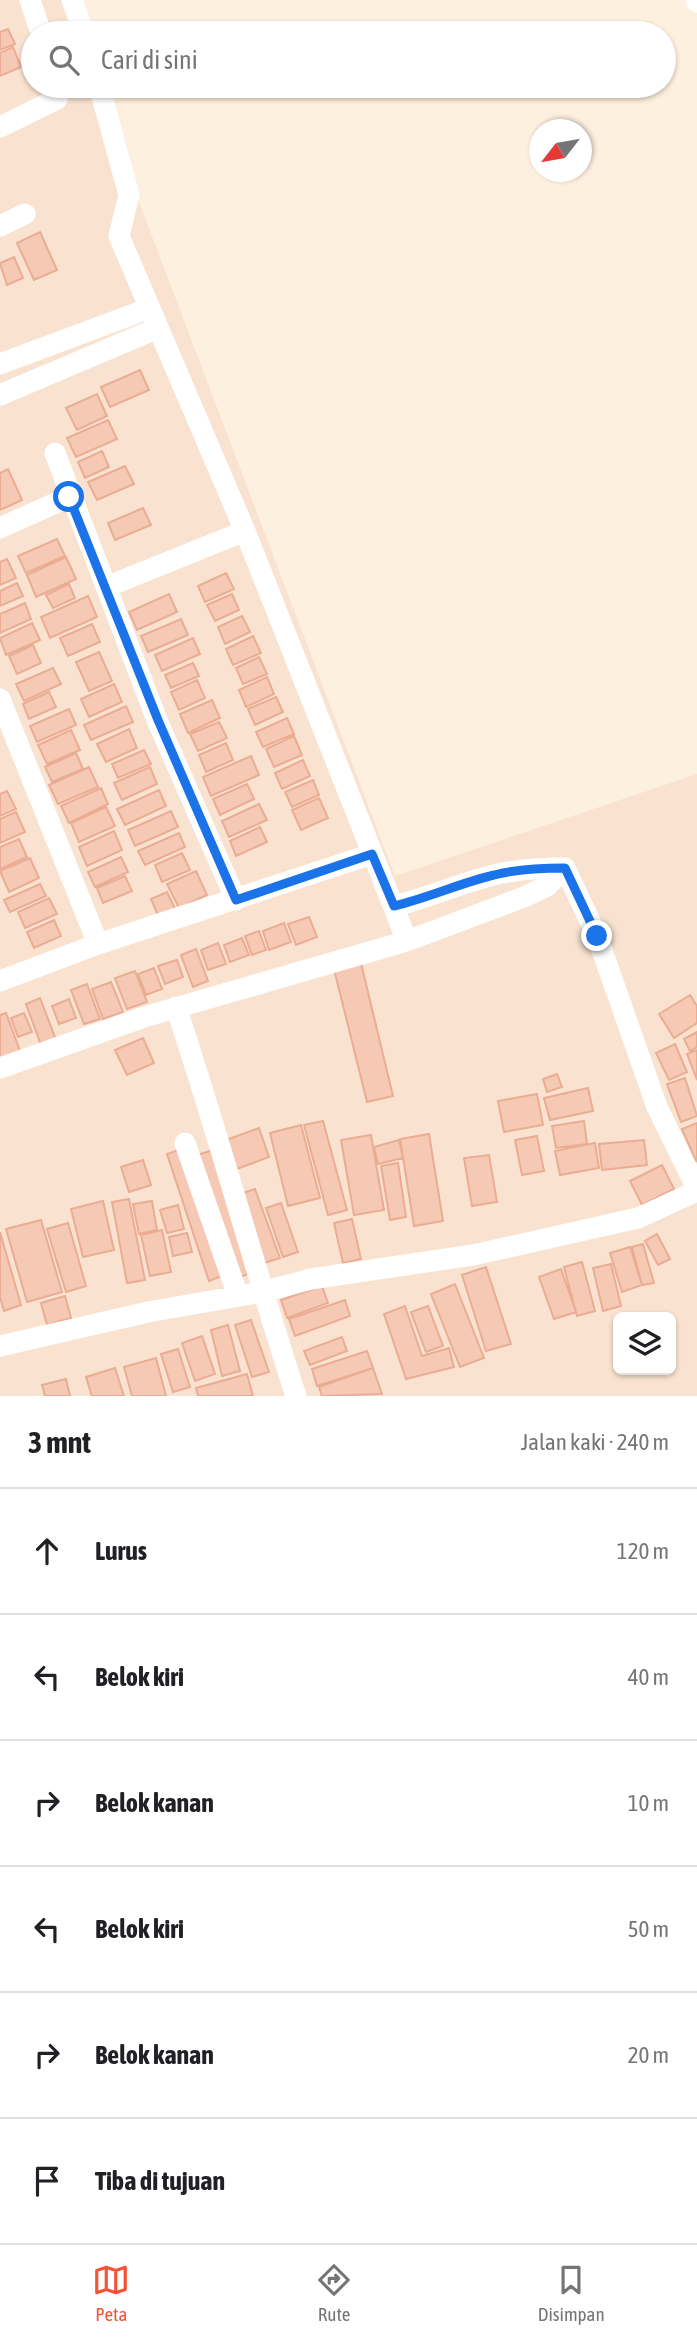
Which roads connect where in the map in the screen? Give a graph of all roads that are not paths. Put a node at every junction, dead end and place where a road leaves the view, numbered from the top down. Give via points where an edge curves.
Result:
1 (30, 0) edge
2 (72, 0) edge
3 (37, 21) edge
4 (80, 21) edge
5 (57, 98) edge
6 (102, 98) edge
7 (0, 127) edge
8 (25, 214) dead end
9 (0, 226) edge
10 (150, 308) junction
11 (158, 328) junction
12 (0, 364) edge
13 (0, 395) edge
14 (55, 453) dead end
15 (69, 497) junction
16 (0, 528) edge
17 (245, 530) junction
18 (106, 587) junction
19 (0, 699) edge
20 (372, 854) junction
21 (565, 868) junction
22 (236, 900) junction
23 (394, 906) junction
24 (407, 941) junction
25 (98, 944) junction
26 (0, 981) edge
27 (176, 1007) junction
28 (0, 1068) edge
29 (185, 1143) dead end
30 (697, 1190) edge
31 (262, 1292) junction
32 (238, 1296) junction
33 (0, 1346) edge
34 (296, 1396) edge

1 - 3 street
2 - 4 street
5 - 7 street
6 - 10 street via 129,195 119,236
8 - 9 street
10 - 11 street
10 - 12 street
11 - 13 street
11 - 17 street
14 - 15 street
15 - 16 street
15 - 18 street
17 - 18 street
17 - 20 street
18 - 22 street
19 - 25 street
20 - 22 street
20 - 23 street
21 - 23 street via 492,875 431,898
21 - 24 street via 547,886 524,897
21 - 30 street via 597,936 657,1107
22 - 25 street
23 - 24 street
24 - 27 street
25 - 26 street
27 - 28 street
27 - 31 street via 224,1152
29 - 32 street
30 - 31 street via 638,1217 473,1255 311,1279
31 - 32 street
31 - 34 street
32 - 33 street

